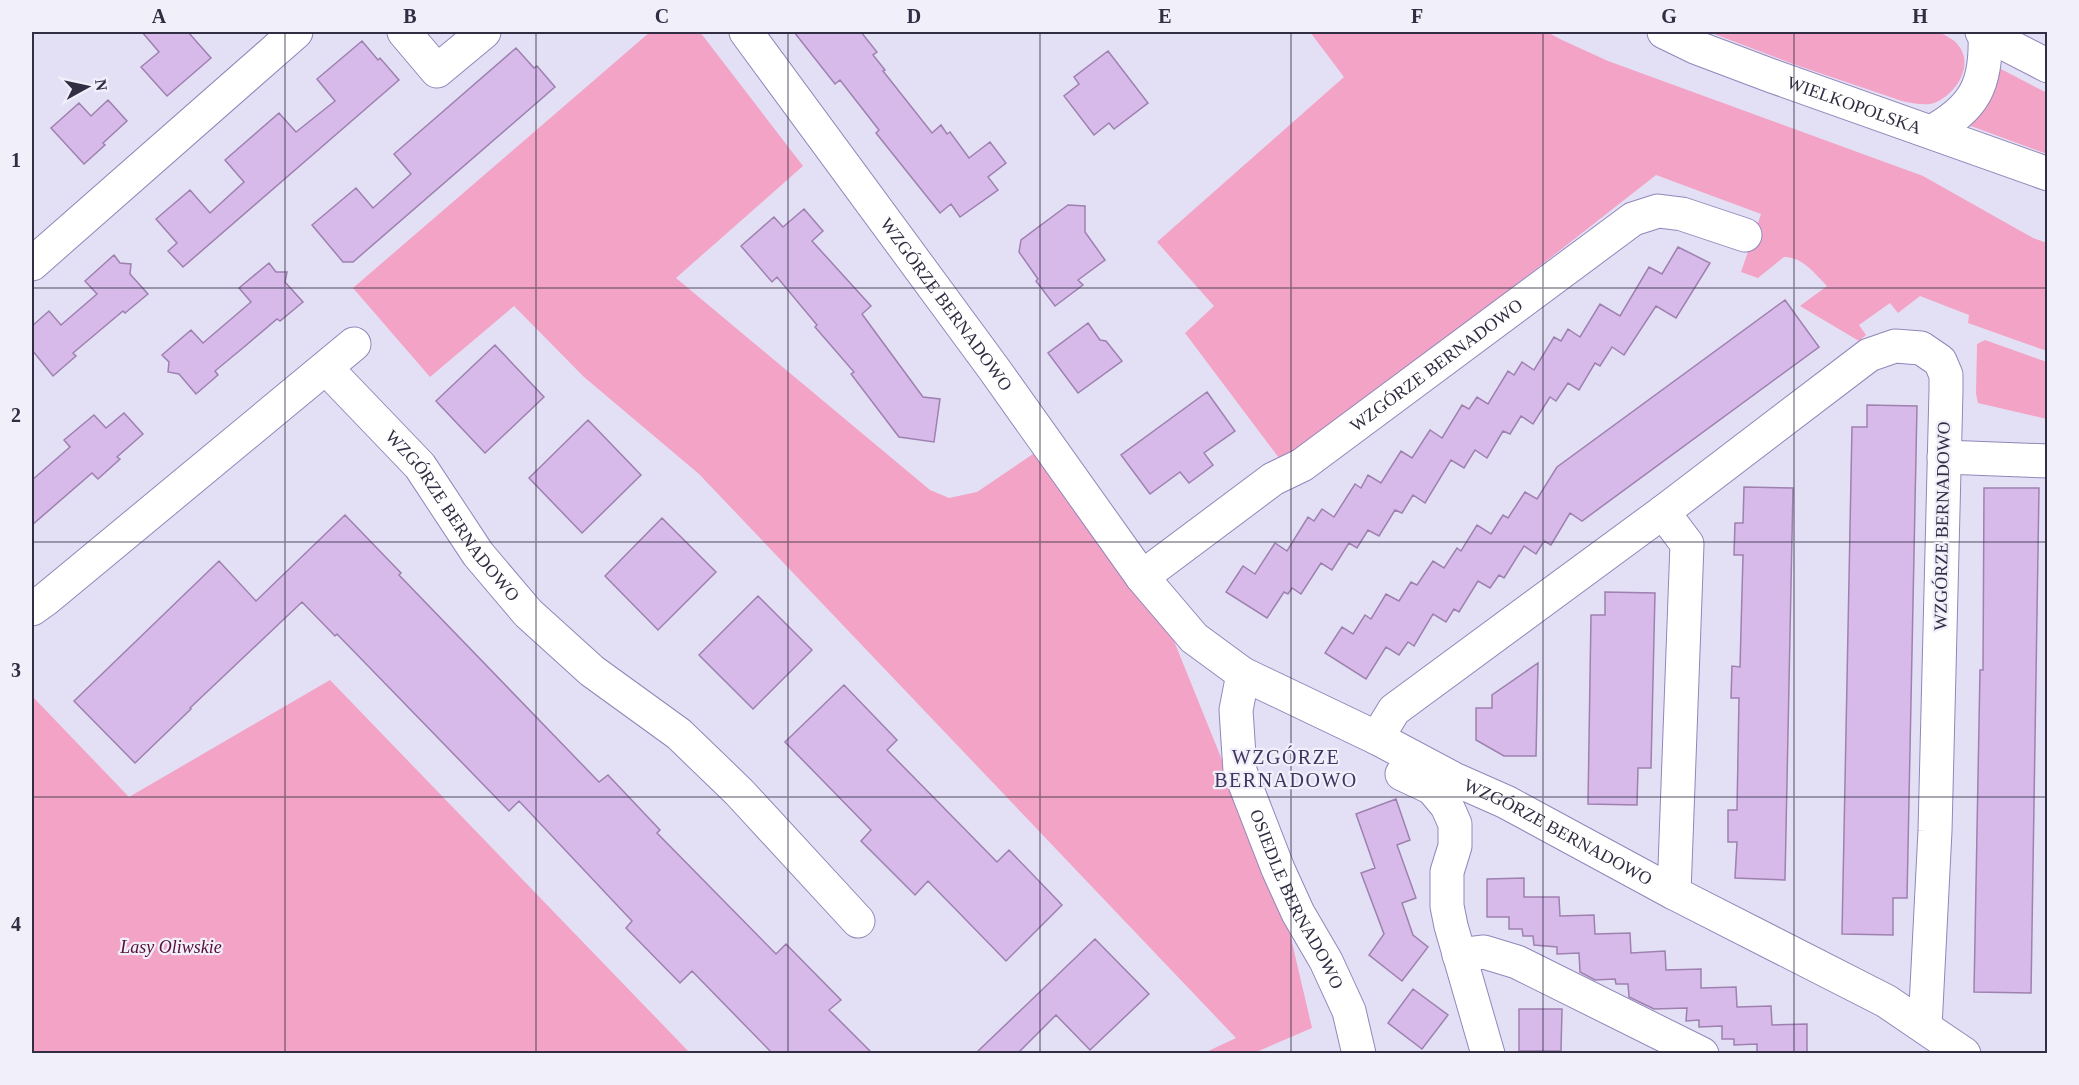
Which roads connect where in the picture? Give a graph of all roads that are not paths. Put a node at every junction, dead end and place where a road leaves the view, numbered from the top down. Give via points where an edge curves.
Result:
1 (297, 32) edge
2 (404, 32) edge
3 (484, 32) edge
4 (746, 32) edge
5 (1664, 32) edge
6 (1983, 33) edge
7 (2048, 66) edge
8 (1931, 132) junction
9 (2048, 174) edge
10 (1745, 235) dead end
11 (32, 264) edge
12 (354, 344) dead end
13 (326, 368) junction
14 (1944, 457) junction
15 (2048, 461) edge
16 (1663, 512) junction
17 (1142, 577) junction
18 (32, 609) edge
19 (1242, 674) junction
20 (1377, 738) junction
21 (1674, 893) junction
22 (858, 921) dead end
23 (1459, 955) junction
24 (1925, 1027) junction
25 (1359, 1053) edge
26 (1488, 1053) edge
27 (1702, 1053) edge
28 (1964, 1053) edge

1 - 11 street
2 - 3 street via 436,71
4 - 17 street, WZGÓRZE BERNADOWO
5 - 8 street, WIELKOPOLSKA via 1772,76
6 - 7 street
6 - 8 street via 1986,56 1981,80 1970,102 1953,120
8 - 9 street, WIELKOPOLSKA
10 - 17 street, WZGÓRZE BERNADOWO via 1658,210 1633,219 1302,465 1273,479
12 - 13 street
13 - 18 street
13 - 22 street, WZGÓRZE BERNADOWO via 420,466 478,554 528,613 592,671 679,734 739,792
14 - 15 street
14 - 16 street, WZGÓRZE BERNADOWO via 1946,375 1940,361 1921,348 1895,346 1869,355
14 - 24 street, WZGÓRZE BERNADOWO via 1935,831
16 - 20 street, WZGÓRZE BERNADOWO via 1394,710
16 - 21 street, WZGÓRZE BERNADOWO via 1687,544
17 - 19 street, WZGÓRZE BERNADOWO via 1194,638
19 - 20 street, WZGÓRZE BERNADOWO
19 - 25 street, OSIEDLE BERNADOWO via 1236,710 1240,771 1278,869 1348,1011
20 - 21 street, WZGÓRZE BERNADOWO
20 - 23 street, WZGÓRZE BERNADOWO via 1382,756 1394,770 1432,788 1448,806 1455,824 1455,846 1447,872 1447,906
21 - 24 street, WZGÓRZE BERNADOWO via 1886,1001
23 - 26 street, WZGÓRZE BERNADOWO
23 - 27 street via 1484,952 1517,962
24 - 28 street, WZGÓRZE BERNADOWO

